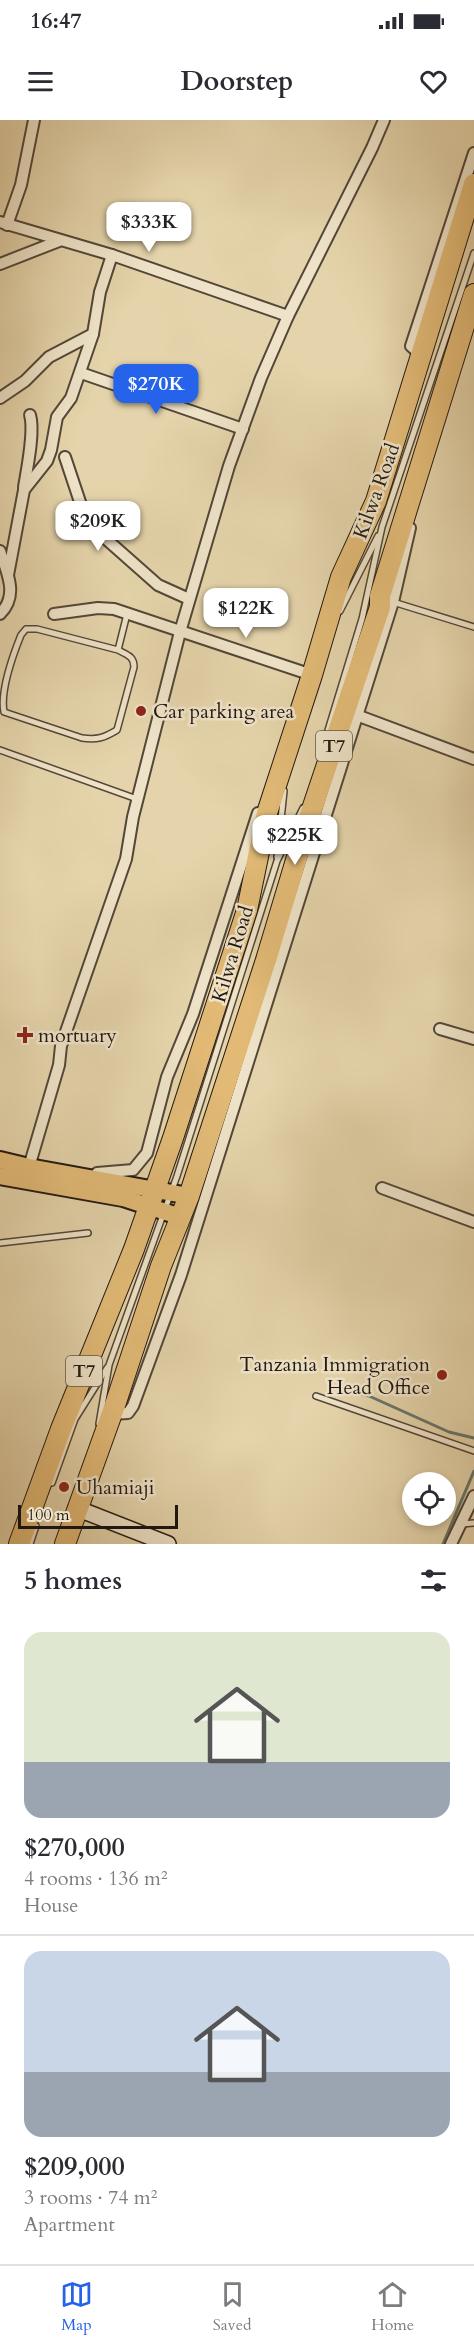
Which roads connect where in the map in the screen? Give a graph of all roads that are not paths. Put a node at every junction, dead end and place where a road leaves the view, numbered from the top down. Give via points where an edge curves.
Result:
1 (34, 120) edge
2 (384, 120) edge
3 (474, 153) edge
4 (474, 184) edge
5 (4, 223) edge
6 (59, 241) junction
7 (474, 253) edge
8 (112, 255) junction
9 (0, 264) edge
10 (474, 294) edge
11 (288, 316) junction
12 (470, 333) edge
13 (93, 334) junction
14 (421, 355) junction
15 (81, 373) junction
16 (0, 398) edge
17 (30, 415) dead end
18 (243, 429) junction
19 (65, 457) dead end
20 (24, 490) junction
21 (382, 527) junction
22 (0, 552) edge
23 (8, 575) junction
24 (189, 599) junction
25 (387, 599) junction
26 (0, 614) edge
27 (54, 614) dead end
28 (127, 614) junction
29 (336, 622) dead end
30 (474, 627) edge
31 (180, 632) junction
32 (118, 650) junction
33 (311, 676) junction
34 (352, 713) junction
35 (0, 750) edge
36 (320, 757) dead end
37 (474, 759) edge
38 (286, 783) dead end
39 (138, 800) junction
40 (306, 803) dead end
41 (277, 861) junction
42 (440, 1029) dead end
43 (474, 1039) edge
44 (0, 1160) edge
45 (164, 1163) junction
46 (29, 1167) junction
47 (79, 1175) junction
48 (0, 1176) edge
49 (382, 1188) dead end
50 (120, 1190) junction
51 (168, 1202) junction
52 (474, 1222) edge
53 (141, 1229) junction
54 (88, 1233) dead end
55 (0, 1243) edge
56 (108, 1365) junction
57 (316, 1396) dead end
58 (105, 1420) junction
59 (474, 1451) edge
60 (51, 1485) dead end
61 (474, 1496) edge
62 (72, 1509) junction
63 (39, 1518) dead end
64 (474, 1523) edge
65 (461, 1524) junction
66 (19, 1544) edge
67 (30, 1544) edge
68 (65, 1544) edge
69 (168, 1544) edge
70 (451, 1544) edge

1 - 5 street via 21,185
2 - 11 street
3 - 14 street via 411,346
4 - 14 highway, Kilwa Road / T7
5 - 6 street
6 - 8 street
6 - 9 street
7 - 21 lane
8 - 11 street
8 - 13 street via 100,292
10 - 12 highway, Kilwa Road / T7
11 - 18 street
12 - 25 highway, Kilwa Road / T7
13 - 15 street
13 - 16 street via 49,357 25,381
14 - 33 highway, Kilwa Road / T7 via 376,501 341,577
15 - 18 street
15 - 20 street via 71,398 57,417 47,461
17 - 20 street via 33,434
18 - 24 street
19 - 24 street via 83,511 97,531 158,585
20 - 23 street
21 - 29 lane
21 - 36 lane via 362,619
22 - 23 street
23 - 26 street via 10,602
24 - 31 street
25 - 30 lane
25 - 34 highway, Kilwa Road / T7 via 380,607
27 - 28 street via 98,608
28 - 31 street
28 - 32 lane
31 - 33 street
31 - 39 street
32 - 32 lane via 26,629 0,692 0,704 4,712 82,738 106,737 117,730 134,667 131,656
33 - 45 highway, Kilwa Road / T7 via 267,813 247,910
33 - 47 street via 193,1014 167,1077 147,1153 133,1170
34 - 37 street
34 - 51 highway, Kilwa Road / T7 via 306,827 266,960
34 - 58 street via 181,1275 133,1406 128,1413
35 - 39 lane
38 - 41 lane
39 - 46 street via 126,859 61,1046
40 - 41 lane
41 - 51 lane
42 - 43 street
44 - 46 main road
45 - 50 main road
45 - 51 highway, Kilwa Road / T7
46 - 47 main road
47 - 50 main road
48 - 50 main road
49 - 52 street
50 - 51 main road
50 - 53 main road via 138,1215
51 - 53 highway, Kilwa Road / T7
51 - 56 lane
51 - 58 highway, Kilwa Road / T7 via 161,1266
53 - 66 highway, Kilwa Road / T7
54 - 55 lane
56 - 58 lane
56 - 60 lane via 75,1419
57 - 59 lane
58 - 62 highway, Kilwa Road / T7
61 - 65 street
62 - 68 highway, Kilwa Road / T7
62 - 69 street
63 - 67 lane
64 - 65 lane
65 - 70 street

